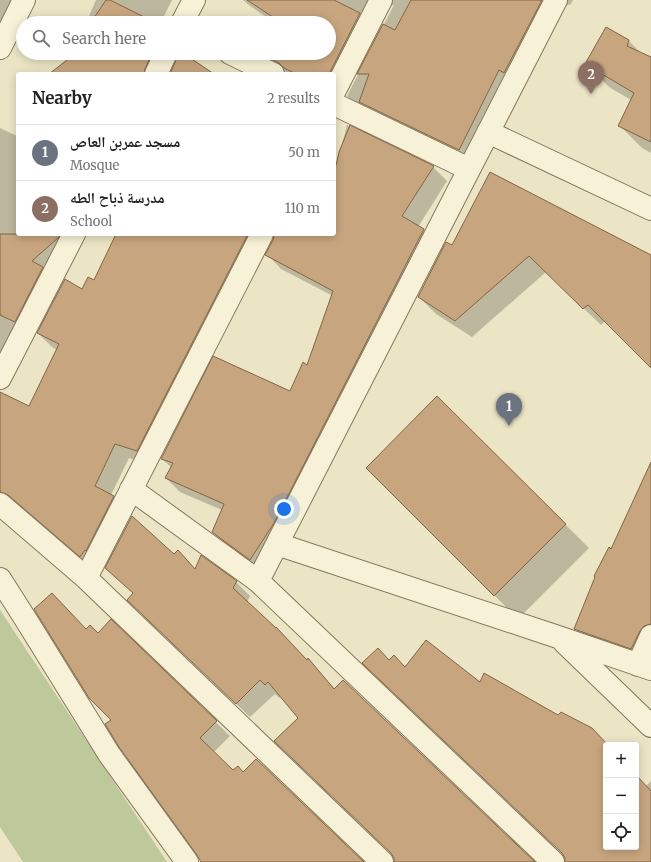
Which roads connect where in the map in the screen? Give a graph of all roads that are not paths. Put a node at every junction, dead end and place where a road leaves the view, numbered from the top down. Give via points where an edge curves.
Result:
1 (24, 0) edge
2 (194, 0) edge
3 (381, 0) edge
4 (556, 0) edge
5 (186, 16) edge
6 (0, 48) edge
7 (163, 60) edge
8 (244, 60) edge
9 (157, 72) edge
10 (269, 72) edge
11 (336, 88) edge
12 (336, 105) edge
13 (488, 132) junction
14 (469, 169) junction
15 (651, 209) edge
16 (73, 236) edge
17 (261, 236) edge
18 (0, 378) edge
19 (131, 490) junction
20 (0, 504) edge
21 (277, 544) junction
22 (86, 578) junction
23 (0, 580) edge
24 (258, 581) junction
25 (651, 636) edge
26 (558, 637) junction
27 (644, 667) edge
28 (651, 726) edge
29 (187, 862) edge
30 (382, 862) edge
31 (553, 862) edge

1 - 6 street
2 - 5 street
3 - 11 street
4 - 13 street
7 - 9 street
8 - 10 street
12 - 14 street
13 - 14 street
13 - 15 street
14 - 21 street
16 - 18 street
17 - 19 street
19 - 22 street
19 - 24 street
20 - 22 street
21 - 24 street
21 - 26 street
22 - 30 street
23 - 29 street via 109,754
24 - 31 street
25 - 27 street
26 - 27 street
26 - 28 street

